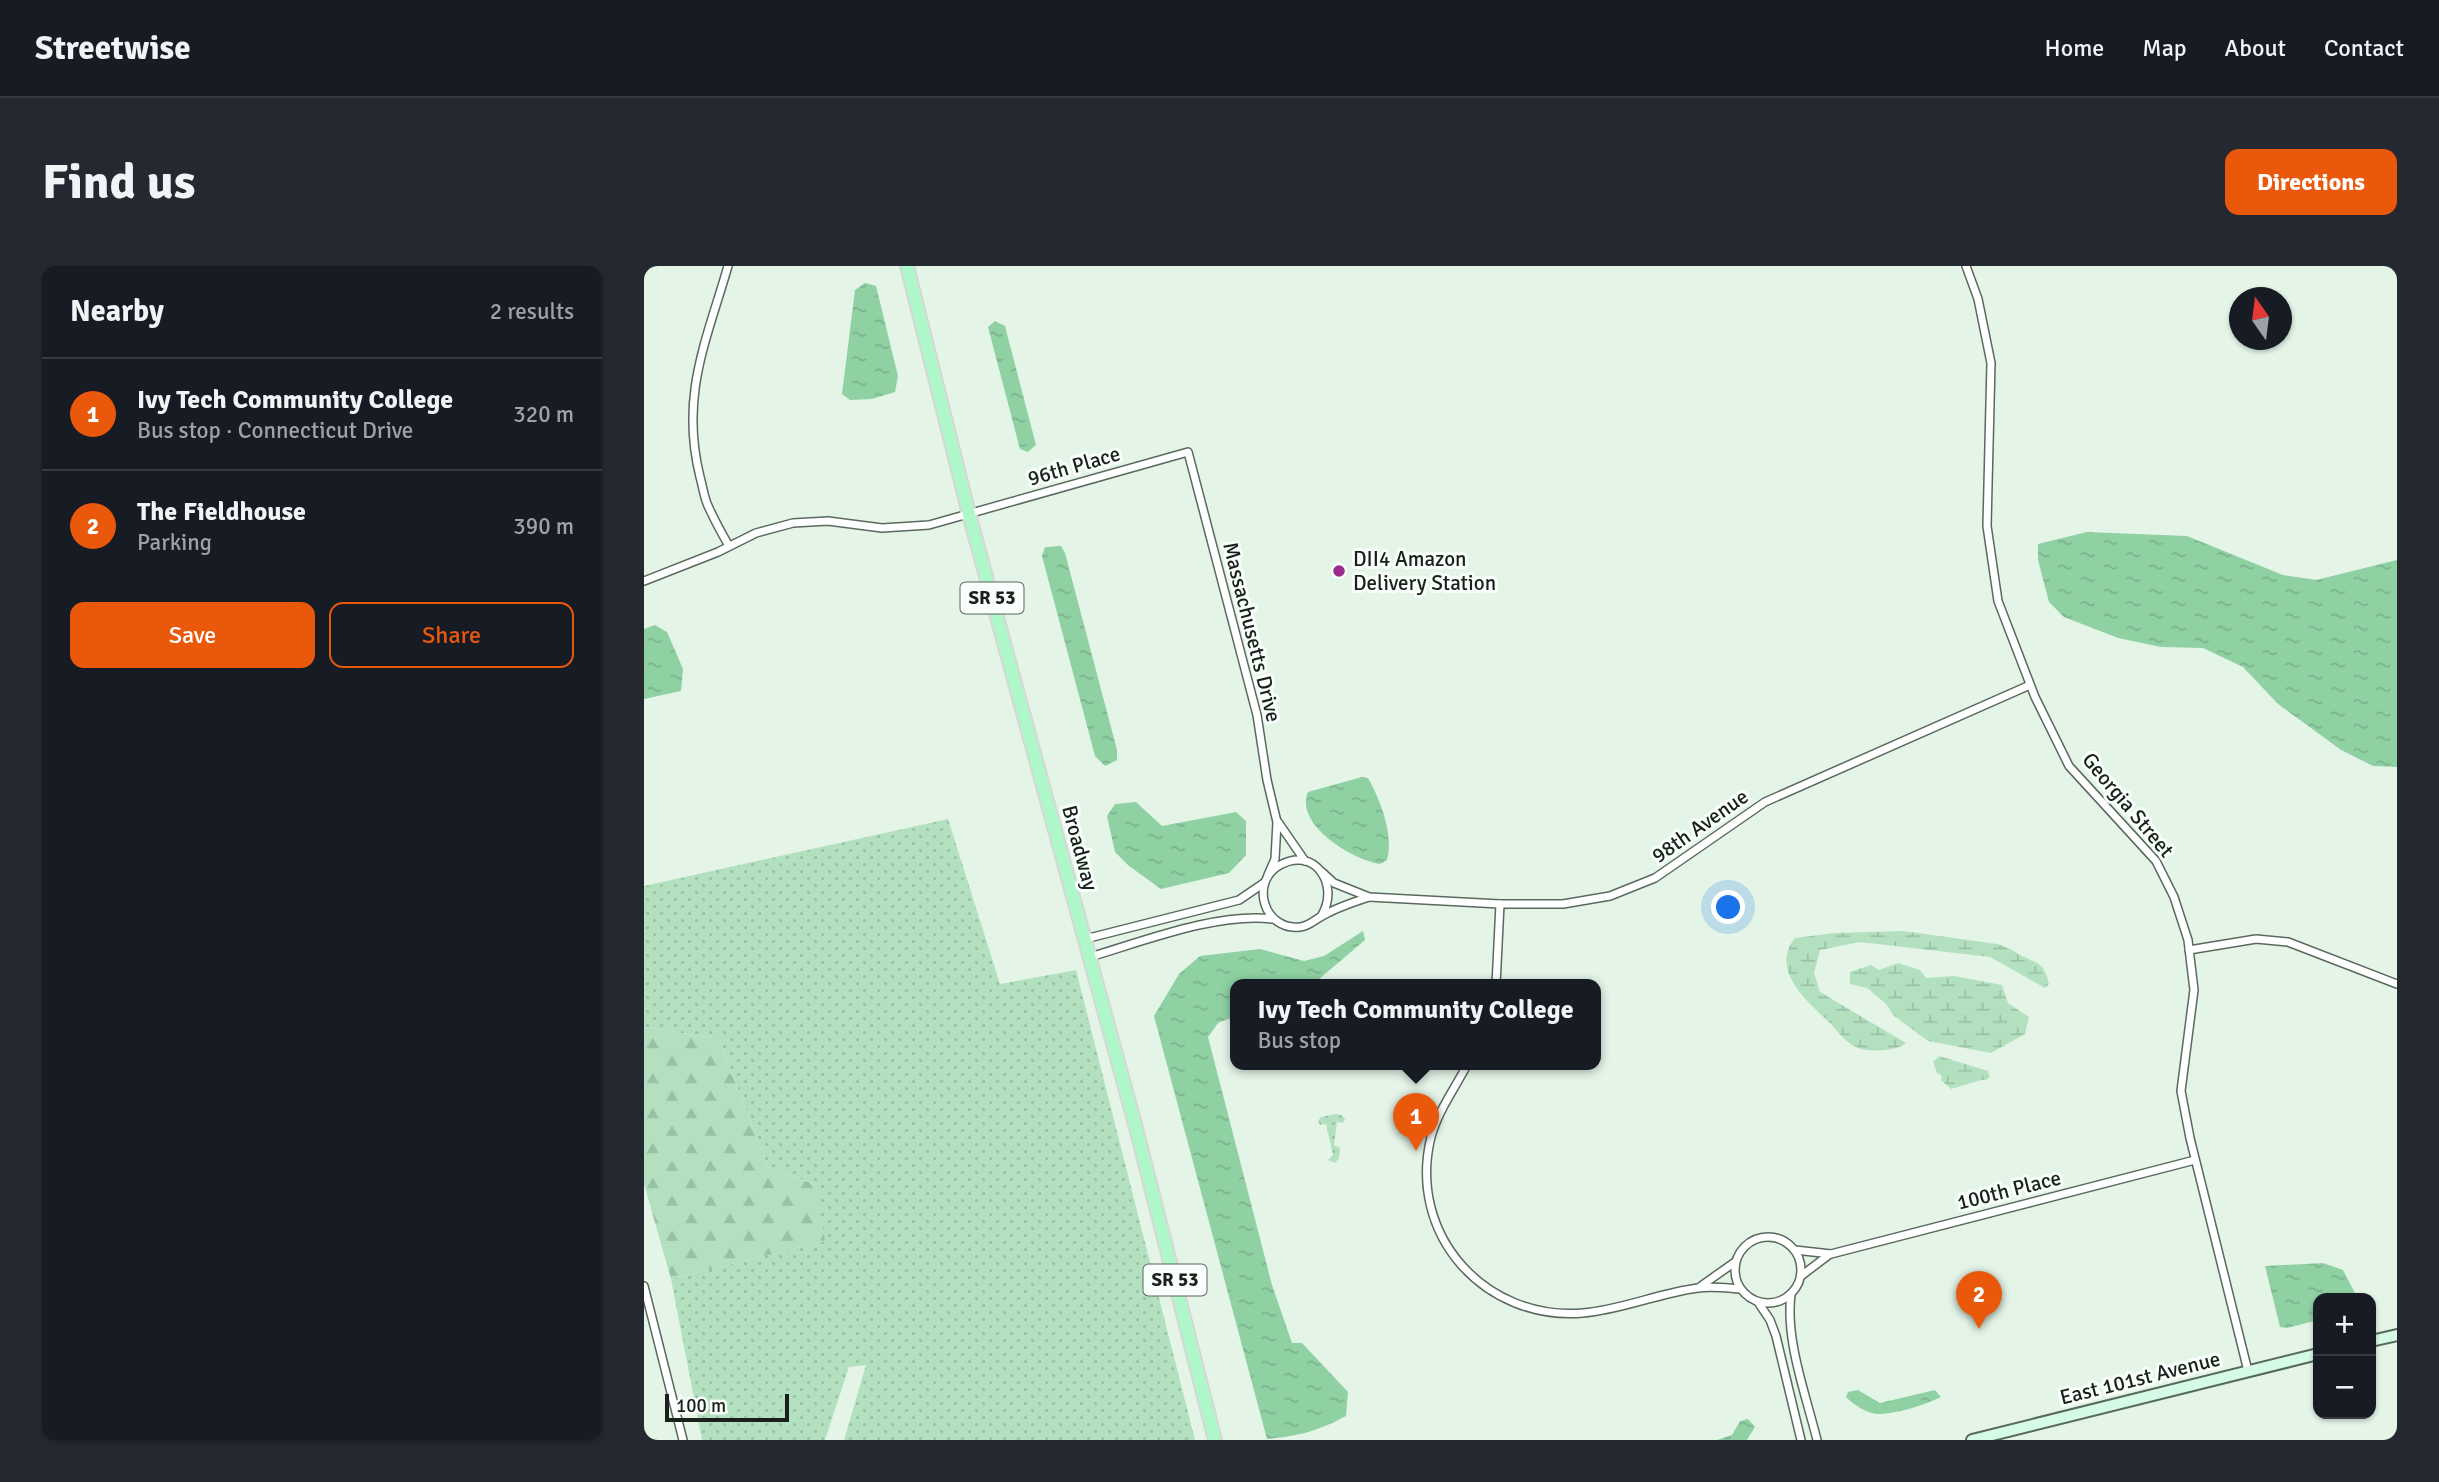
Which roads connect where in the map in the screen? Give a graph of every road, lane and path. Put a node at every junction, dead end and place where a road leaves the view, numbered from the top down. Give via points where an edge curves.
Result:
1 (728, 266) edge
2 (907, 266) edge
3 (1966, 266) edge
4 (1188, 452) joint
5 (970, 514) junction
6 (729, 546) junction
7 (644, 581) edge
8 (2031, 685) junction
9 (1277, 822) junction
10 (1305, 862) junction
11 (1322, 873) junction
12 (1268, 874) junction
13 (1264, 883) junction
14 (1369, 897) junction
15 (1500, 904) junction
16 (1322, 915) junction
17 (1274, 919) junction
18 (1085, 939) junction
19 (2189, 950) junction
20 (1090, 957) junction
21 (1496, 979) edge
22 (2397, 984) edge
23 (1464, 1070) edge
24 (2195, 1160) junction
25 (1795, 1250) junction
26 (1831, 1254) junction
27 (1735, 1262) junction
28 (1801, 1276) junction
29 (644, 1287) edge
30 (1698, 1288) junction
31 (1740, 1290) junction
32 (1791, 1294) junction
33 (1758, 1302) junction
34 (2397, 1335) edge
35 (2376, 1340) edge
36 (2313, 1355) edge
37 (2248, 1371) junction
38 (682, 1440) edge
39 (1215, 1440) edge
40 (1801, 1440) edge
41 (1818, 1440) edge
42 (1972, 1440) edge

1 - 6 street via 702,350 692,440 708,506
2 - 5 main road, Broadway / SR 53
3 - 8 street, Georgia Street via 1991,363 1987,526 1996,589
4 - 5 street, 96th Place
4 - 9 street, Massachusetts Drive via 1257,716
5 - 6 street, 96th Place via 929,525 882,528 828,521 793,523
5 - 18 main road, Broadway / SR 53
6 - 7 street, 96th Place
8 - 15 street, 98th Avenue via 1765,802 1655,878 1630,890 1563,904
8 - 19 street, Georgia Street via 2069,765 2156,861 2174,897
9 - 10 street
9 - 12 street via 1276,852
10 - 11 street, 98th Avenue
10 - 12 street via 1285,862
11 - 14 street, 98th Avenue
11 - 16 street via 1330,894
12 - 13 street
13 - 17 street via 1263,902
13 - 18 street via 1240,900
14 - 15 street, 98th Avenue
14 - 16 street, 98th Avenue
15 - 21 street
16 - 17 street, 98th Avenue via 1304,927
17 - 20 street, 98th Avenue via 1237,917
18 - 20 main road, Broadway / SR 53
19 - 22 street via 2256,939 2288,942
19 - 24 street, Georgia Street via 2194,990 2181,1091
20 - 39 main road, Broadway / SR 53
23 - 30 street via 1432,1135 1427,1185 1446,1245 1468,1273 1496,1296 1553,1313 1584,1313
24 - 26 street, 100th Place
24 - 37 street, Georgia Street
25 - 26 street, 100th Place
25 - 27 street via 1785,1241 1761,1237 1749,1242
25 - 28 street
26 - 28 street, 100th Place
27 - 30 street
27 - 31 street
28 - 32 street
29 - 38 street
30 - 31 street
31 - 33 street
32 - 33 street via 1770,1303
32 - 41 street via 1791,1335
33 - 40 street via 1776,1336
34 - 35 street
36 - 37 street, East 101st Avenue
37 - 42 street, East 101st Avenue

